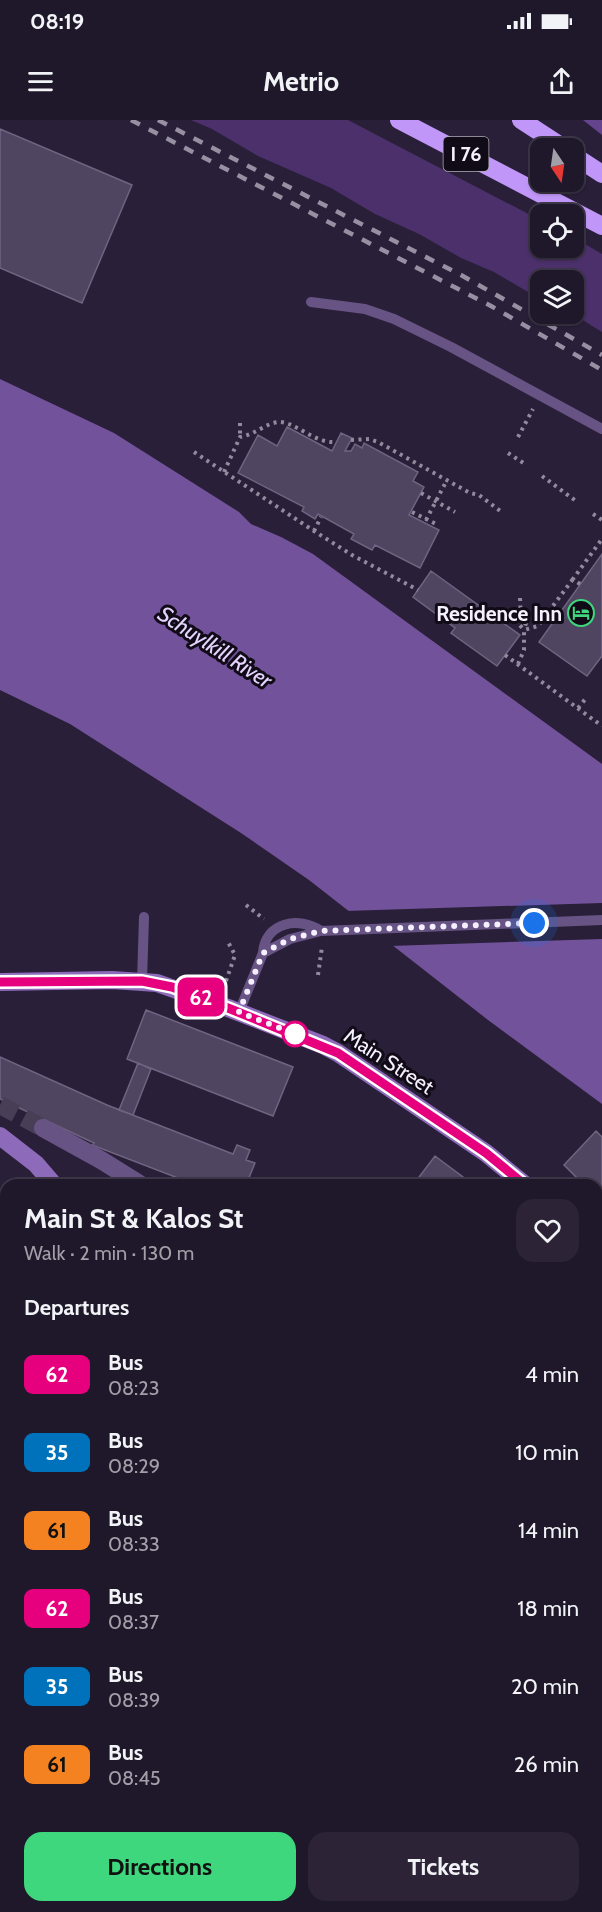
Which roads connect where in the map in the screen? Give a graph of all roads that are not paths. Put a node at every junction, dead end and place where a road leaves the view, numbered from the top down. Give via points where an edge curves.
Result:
1 (399, 120) edge
2 (521, 120) edge
3 (549, 138) edge
4 (584, 162) edge
5 (602, 174) edge
6 (602, 226) edge
7 (311, 302) dead end
8 (602, 429) edge
9 (144, 917) dead end
10 (602, 920) edge
11 (142, 981) junction
12 (0, 982) edge
13 (239, 1012) junction
14 (43, 1128) tunnel mouth
15 (0, 1136) edge
16 (49, 1179) edge
17 (131, 1179) edge
18 (518, 1179) edge

1 - 6 highway, I 76
2 - 3 highway
4 - 5 highway
7 - 8 lane via 365,309 394,319
9 - 11 lane
10 - 13 lane via 321,931 307,923 288,924 268,936
11 - 12 street, Main Street
11 - 13 street, Main Street via 172,987
13 - 18 street, Main Street via 338,1053 486,1153
14 - 17 street
15 - 16 street

